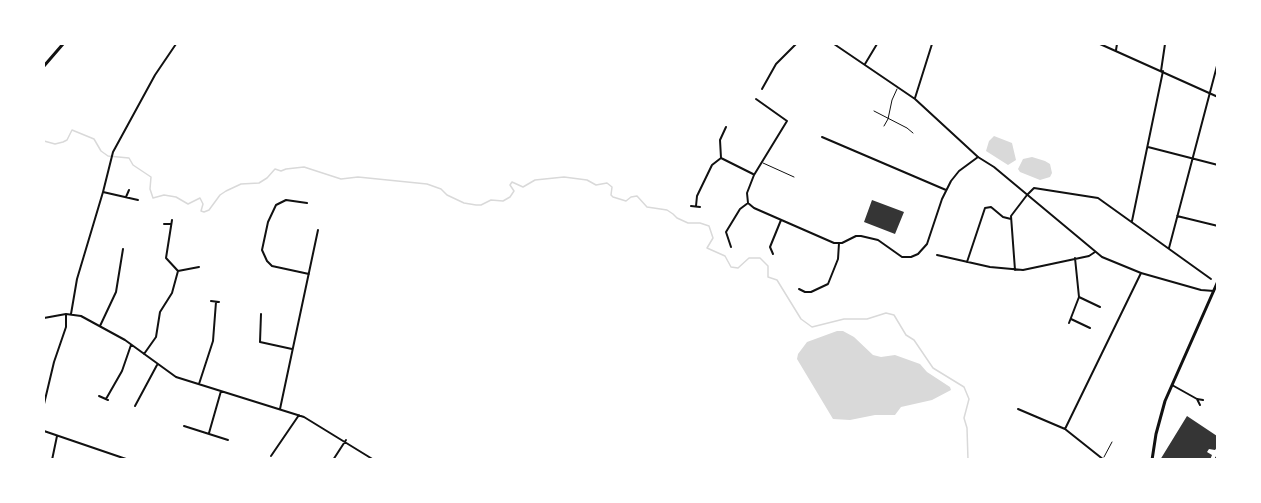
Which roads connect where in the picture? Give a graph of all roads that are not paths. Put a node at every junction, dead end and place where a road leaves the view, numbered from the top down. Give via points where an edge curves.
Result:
1 (63, 44) edge
2 (176, 44) edge
3 (796, 44) edge
4 (834, 44) edge
5 (877, 44) edge
6 (932, 44) edge
7 (1100, 44) edge
8 (1117, 44) edge
9 (1165, 44) edge
10 (1116, 50) junction
11 (1218, 62) edge
12 (865, 65) junction
13 (44, 66) edge
14 (1162, 71) junction
15 (898, 88) junction
16 (762, 89) dead end
17 (1209, 93) junction
18 (1218, 97) edge
19 (756, 99) dead end
20 (915, 99) junction
21 (874, 111) dead end
22 (888, 119) junction
23 (884, 126) dead end
24 (726, 127) dead end
25 (913, 133) dead end
26 (822, 137) dead end
27 (1148, 147) junction
28 (721, 158) junction
29 (978, 158) junction
30 (1192, 158) junction
31 (763, 163) junction
32 (1218, 165) edge
33 (754, 175) junction
34 (794, 177) dead end
35 (129, 190) dead end
36 (946, 190) junction
37 (103, 192) junction
38 (1027, 195) junction
39 (126, 197) junction
40 (138, 200) dead end
41 (307, 203) dead end
42 (748, 203) junction
43 (691, 206) dead end
44 (696, 206) junction
45 (700, 207) dead end
46 (1178, 216) junction
47 (1011, 219) junction
48 (782, 220) junction
49 (1131, 222) junction
50 (164, 224) dead end
51 (1218, 226) edge
52 (318, 230) dead end
53 (839, 243) junction
54 (732, 247) dead end
55 (1169, 248) junction
56 (123, 249) dead end
57 (1095, 252) junction
58 (773, 254) dead end
59 (937, 255) dead end
60 (1075, 258) junction
61 (967, 262) junction
62 (199, 267) dead end
63 (1015, 270) junction
64 (178, 271) junction
65 (1141, 273) junction
66 (309, 274) junction
67 (1211, 279) dead end
68 (1218, 281) edge
69 (799, 289) dead end
70 (1214, 291) junction
71 (807, 293) junction
72 (1078, 297) junction
73 (807, 298) dead end
74 (212, 301) dead end
75 (1100, 307) dead end
76 (66, 314) junction
77 (71, 314) junction
78 (261, 314) dead end
79 (44, 318) edge
80 (1071, 319) junction
81 (1069, 323) dead end
82 (100, 326) junction
83 (1090, 328) dead end
84 (131, 345) junction
85 (292, 349) junction
86 (144, 354) junction
87 (157, 364) junction
88 (199, 384) junction
89 (1172, 385) junction
90 (221, 391) junction
91 (45, 393) edge
92 (99, 396) dead end
93 (1197, 399) junction
94 (1203, 400) dead end
95 (44, 404) edge
96 (1200, 405) dead end
97 (135, 406) dead end
98 (280, 409) junction
99 (1018, 409) dead end
100 (299, 415) junction
101 (184, 426) dead end
102 (1065, 429) junction
103 (44, 431) edge
104 (209, 433) junction
105 (57, 435) junction
106 (228, 440) dead end
107 (345, 440) junction
108 (1112, 442) dead end
109 (1218, 454) edge
110 (271, 456) dead end
111 (52, 459) edge
112 (129, 459) edge
113 (333, 459) edge
114 (374, 459) edge
115 (1103, 459) edge
116 (1152, 459) edge
117 (1214, 459) edge

1 - 13 main road
2 - 37 street via 157,70 112,157
3 - 16 street via 778,61
4 - 12 street
5 - 12 street
6 - 20 street
7 - 10 street
8 - 10 street
9 - 14 street
10 - 14 street
11 - 17 street
12 - 15 street
14 - 17 street
14 - 27 street
15 - 20 street
15 - 22 lane
17 - 18 street
17 - 30 street
19 - 31 street via 787,121
20 - 29 street
21 - 22 lane
22 - 23 lane
22 - 25 lane
24 - 28 street via 720,141
26 - 36 street
27 - 30 street
27 - 49 street
28 - 33 street
28 - 44 street via 712,165
29 - 36 street via 957,173
29 - 38 street
30 - 32 street
30 - 46 street
31 - 33 street
31 - 34 lane
33 - 42 street via 747,192
35 - 39 street
36 - 53 street via 925,248 915,256 896,254 882,242 867,237 856,236
37 - 39 street
37 - 77 street
38 - 47 street
38 - 49 street via 1034,188 1094,197
38 - 57 street
39 - 40 street
41 - 66 street via 283,201 272,210 262,250 272,266
42 - 48 street
42 - 54 street via 726,232
43 - 44 street
44 - 45 street
46 - 51 street
46 - 55 street
47 - 61 street via 1003,218 991,207 985,208
47 - 63 street
48 - 53 street
48 - 58 street via 770,248
49 - 55 street
50 - 64 street via 171,222 166,258
52 - 66 street
53 - 71 street via 838,259 828,284
55 - 67 street
56 - 82 street via 116,292
57 - 60 street
57 - 65 street
59 - 61 street
60 - 63 street
60 - 72 street
61 - 63 street
62 - 64 street
64 - 86 street via 172,293 160,312 158,332
65 - 70 street
65 - 102 street
66 - 85 street
68 - 70 main road
69 - 71 street
70 - 89 main road
71 - 73 street
72 - 75 street
72 - 80 street
74 - 88 street via 218,302 213,341
76 - 77 street
76 - 79 street
76 - 91 street via 66,327
77 - 82 street
78 - 85 street via 260,342
80 - 81 street
80 - 83 street
82 - 84 street
84 - 86 street
84 - 92 street via 107,400
85 - 98 street
86 - 87 street
87 - 88 street via 176,377
87 - 97 street
88 - 90 street
89 - 93 street
89 - 116 main road
90 - 98 street
90 - 104 street
91 - 95 street
93 - 94 street
93 - 96 street
98 - 100 street
99 - 102 street
100 - 107 street
100 - 110 street
101 - 104 street
102 - 115 street
103 - 105 street
104 - 106 street
105 - 111 street
105 - 112 street
107 - 113 street
107 - 114 street
108 - 115 lane
109 - 117 lane

